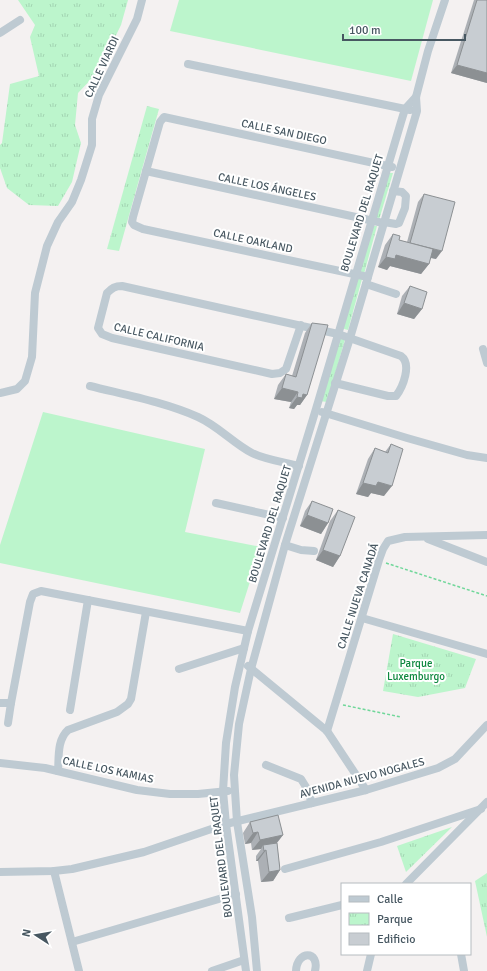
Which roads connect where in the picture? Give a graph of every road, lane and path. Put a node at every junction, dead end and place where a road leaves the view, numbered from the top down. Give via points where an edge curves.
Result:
1 (142, 0) edge
2 (445, 0) edge
3 (20, 20) dead end
4 (0, 33) edge
5 (188, 64) dead end
6 (416, 97) junction
7 (405, 109) junction
8 (417, 111) junction
9 (388, 166) junction
10 (400, 169) junction
11 (146, 171) junction
12 (393, 191) junction
13 (371, 220) junction
14 (384, 222) junction
15 (356, 274) junction
16 (367, 280) junction
17 (396, 294) dead end
18 (301, 325) junction
19 (338, 334) junction
20 (350, 338) junction
21 (483, 349) dead end
22 (487, 363) edge
23 (335, 382) junction
24 (90, 386) dead end
25 (0, 393) edge
26 (316, 409) junction
27 (326, 413) junction
28 (487, 458) edge
29 (299, 466) junction
30 (216, 503) dead end
31 (283, 518) junction
32 (487, 534) edge
33 (424, 537) junction
34 (285, 545) junction
35 (314, 551) dead end
36 (379, 560) junction
37 (487, 562) edge
38 (487, 596) edge
39 (88, 600) junction
40 (146, 612) junction
41 (362, 618) junction
42 (248, 632) junction
43 (244, 648) junction
44 (487, 654) edge
45 (241, 662) junction
46 (179, 669) dead end
47 (252, 669) junction
48 (0, 703) edge
49 (11, 703) junction
50 (336, 704) junction
51 (70, 710) dead end
52 (401, 717) dead end
53 (8, 723) dead end
54 (487, 725) edge
55 (327, 731) junction
56 (0, 763) edge
57 (266, 765) dead end
58 (58, 771) junction
59 (366, 790) junction
60 (224, 791) junction
61 (235, 791) junction
62 (487, 802) edge
63 (312, 804) junction
64 (481, 809) junction
65 (237, 822) junction
66 (226, 824) junction
67 (285, 869) dead end
68 (54, 871) junction
69 (0, 872) edge
70 (407, 883) edge
71 (236, 894) junction
72 (341, 905) edge
73 (289, 918) dead end
74 (72, 942) junction
75 (371, 955) edge
76 (461, 955) edge
77 (244, 960) junction
78 (79, 971) edge
79 (212, 971) edge
80 (246, 971) edge
81 (257, 971) edge
82 (296, 971) edge
83 (315, 971) edge
84 (367, 971) edge
85 (464, 971) edge

1 - 25 street, CALLE VIARDI via 137,19 99,95 92,120 92,145 82,180 47,246 35,293 32,357 25,381 17,389
2 - 6 street, BOULEVARD DEL RAQUET
3 - 4 street
5 - 7 street
6 - 7 street, BOULEVARD DEL RAQUET
6 - 8 street, BOULEVARD DEL RAQUET
7 - 8 street
7 - 9 street, BOULEVARD DEL RAQUET
8 - 10 street, BOULEVARD DEL RAQUET
9 - 10 street, CALLE SAN DIEGO
9 - 11 street, CALLE SAN DIEGO via 164,117 160,122
9 - 13 street, BOULEVARD DEL RAQUET
10 - 12 street, BOULEVARD DEL RAQUET
11 - 13 street, CALLE LOS ÁNGELES
11 - 15 street, CALLE OAKLAND via 132,217 134,225
12 - 14 street, BOULEVARD DEL RAQUET
12 - 14 street via 402,192 406,196 405,208 399,223
13 - 14 street, CALLE LOS ÁNGELES
13 - 15 street, BOULEVARD DEL RAQUET
14 - 16 street, BOULEVARD DEL RAQUET
15 - 16 street, CALLE OAKLAND
15 - 19 street, BOULEVARD DEL RAQUET
16 - 17 street, CALLE OAKLAND
16 - 20 street, BOULEVARD DEL RAQUET
18 - 18 street, CALLE CALIFORNIA via 115,286 107,293 98,328 102,334 112,338 272,374 286,369
18 - 19 street, CALLE CALIFORNIA
19 - 20 street, CALLE CALIFORNIA
19 - 26 street, BOULEVARD DEL RAQUET
20 - 23 street, BOULEVARD DEL RAQUET
20 - 23 street, CALLE CALIFORNIA via 401,356 406,363 403,381 396,396
21 - 22 street
23 - 27 street, BOULEVARD DEL RAQUET
24 - 29 street via 152,402 199,418 251,452
26 - 27 street
26 - 29 street, BOULEVARD DEL RAQUET
27 - 28 street via 467,455
27 - 34 street, BOULEVARD DEL RAQUET
29 - 31 street, BOULEVARD DEL RAQUET
30 - 31 street
31 - 42 street, BOULEVARD DEL RAQUET
32 - 33 street, CALLE NUEVA CANADÁ
33 - 36 street, CALLE NUEVA CANADÁ via 405,537 388,541
33 - 37 street
34 - 35 street
34 - 47 street, BOULEVARD DEL RAQUET
36 - 38 path
36 - 41 street, CALLE NUEVA CANADÁ
39 - 40 street
39 - 49 street via 41,591 33,594
39 - 51 street
40 - 42 street
40 - 58 street via 131,699 117,712 63,734
41 - 44 street
41 - 50 street, CALLE NUEVA CANADÁ
42 - 43 street, BOULEVARD DEL RAQUET
43 - 45 street, BOULEVARD DEL RAQUET
43 - 46 street
45 - 47 street
45 - 60 street, BOULEVARD DEL RAQUET via 226,743
47 - 55 street
47 - 61 street, BOULEVARD DEL RAQUET via 239,724
48 - 49 street
49 - 53 street
50 - 52 path
50 - 55 street, CALLE NUEVA CANADÁ
54 - 59 street, AVENIDA NUEVO NOGALES via 448,764
55 - 59 street
56 - 58 street, CALLE LOS KAMIAS
57 - 63 street via 301,779
58 - 60 street, CALLE LOS KAMIAS via 137,790 170,794
59 - 63 street, AVENIDA NUEVO NOGALES
60 - 61 street, CALLE LOS KAMIAS
60 - 66 street, BOULEVARD DEL RAQUET
61 - 65 street, BOULEVARD DEL RAQUET
62 - 64 street
63 - 65 street, AVENIDA NUEVO NOGALES
64 - 67 street via 381,842
64 - 70 street
65 - 66 street, AVENIDA NUEVO NOGALES
65 - 81 street, BOULEVARD DEL RAQUET via 252,917
66 - 68 street, AVENIDA NUEVO NOGALES via 144,852
66 - 71 street, BOULEVARD DEL RAQUET
68 - 69 street, AVENIDA NUEVO NOGALES
68 - 74 street
71 - 74 street
71 - 77 street, BOULEVARD DEL RAQUET
72 - 73 street
74 - 78 street
75 - 84 street
76 - 85 street
77 - 79 street
77 - 80 street, BOULEVARD DEL RAQUET
82 - 83 street via 300,957 311,956 315,958

